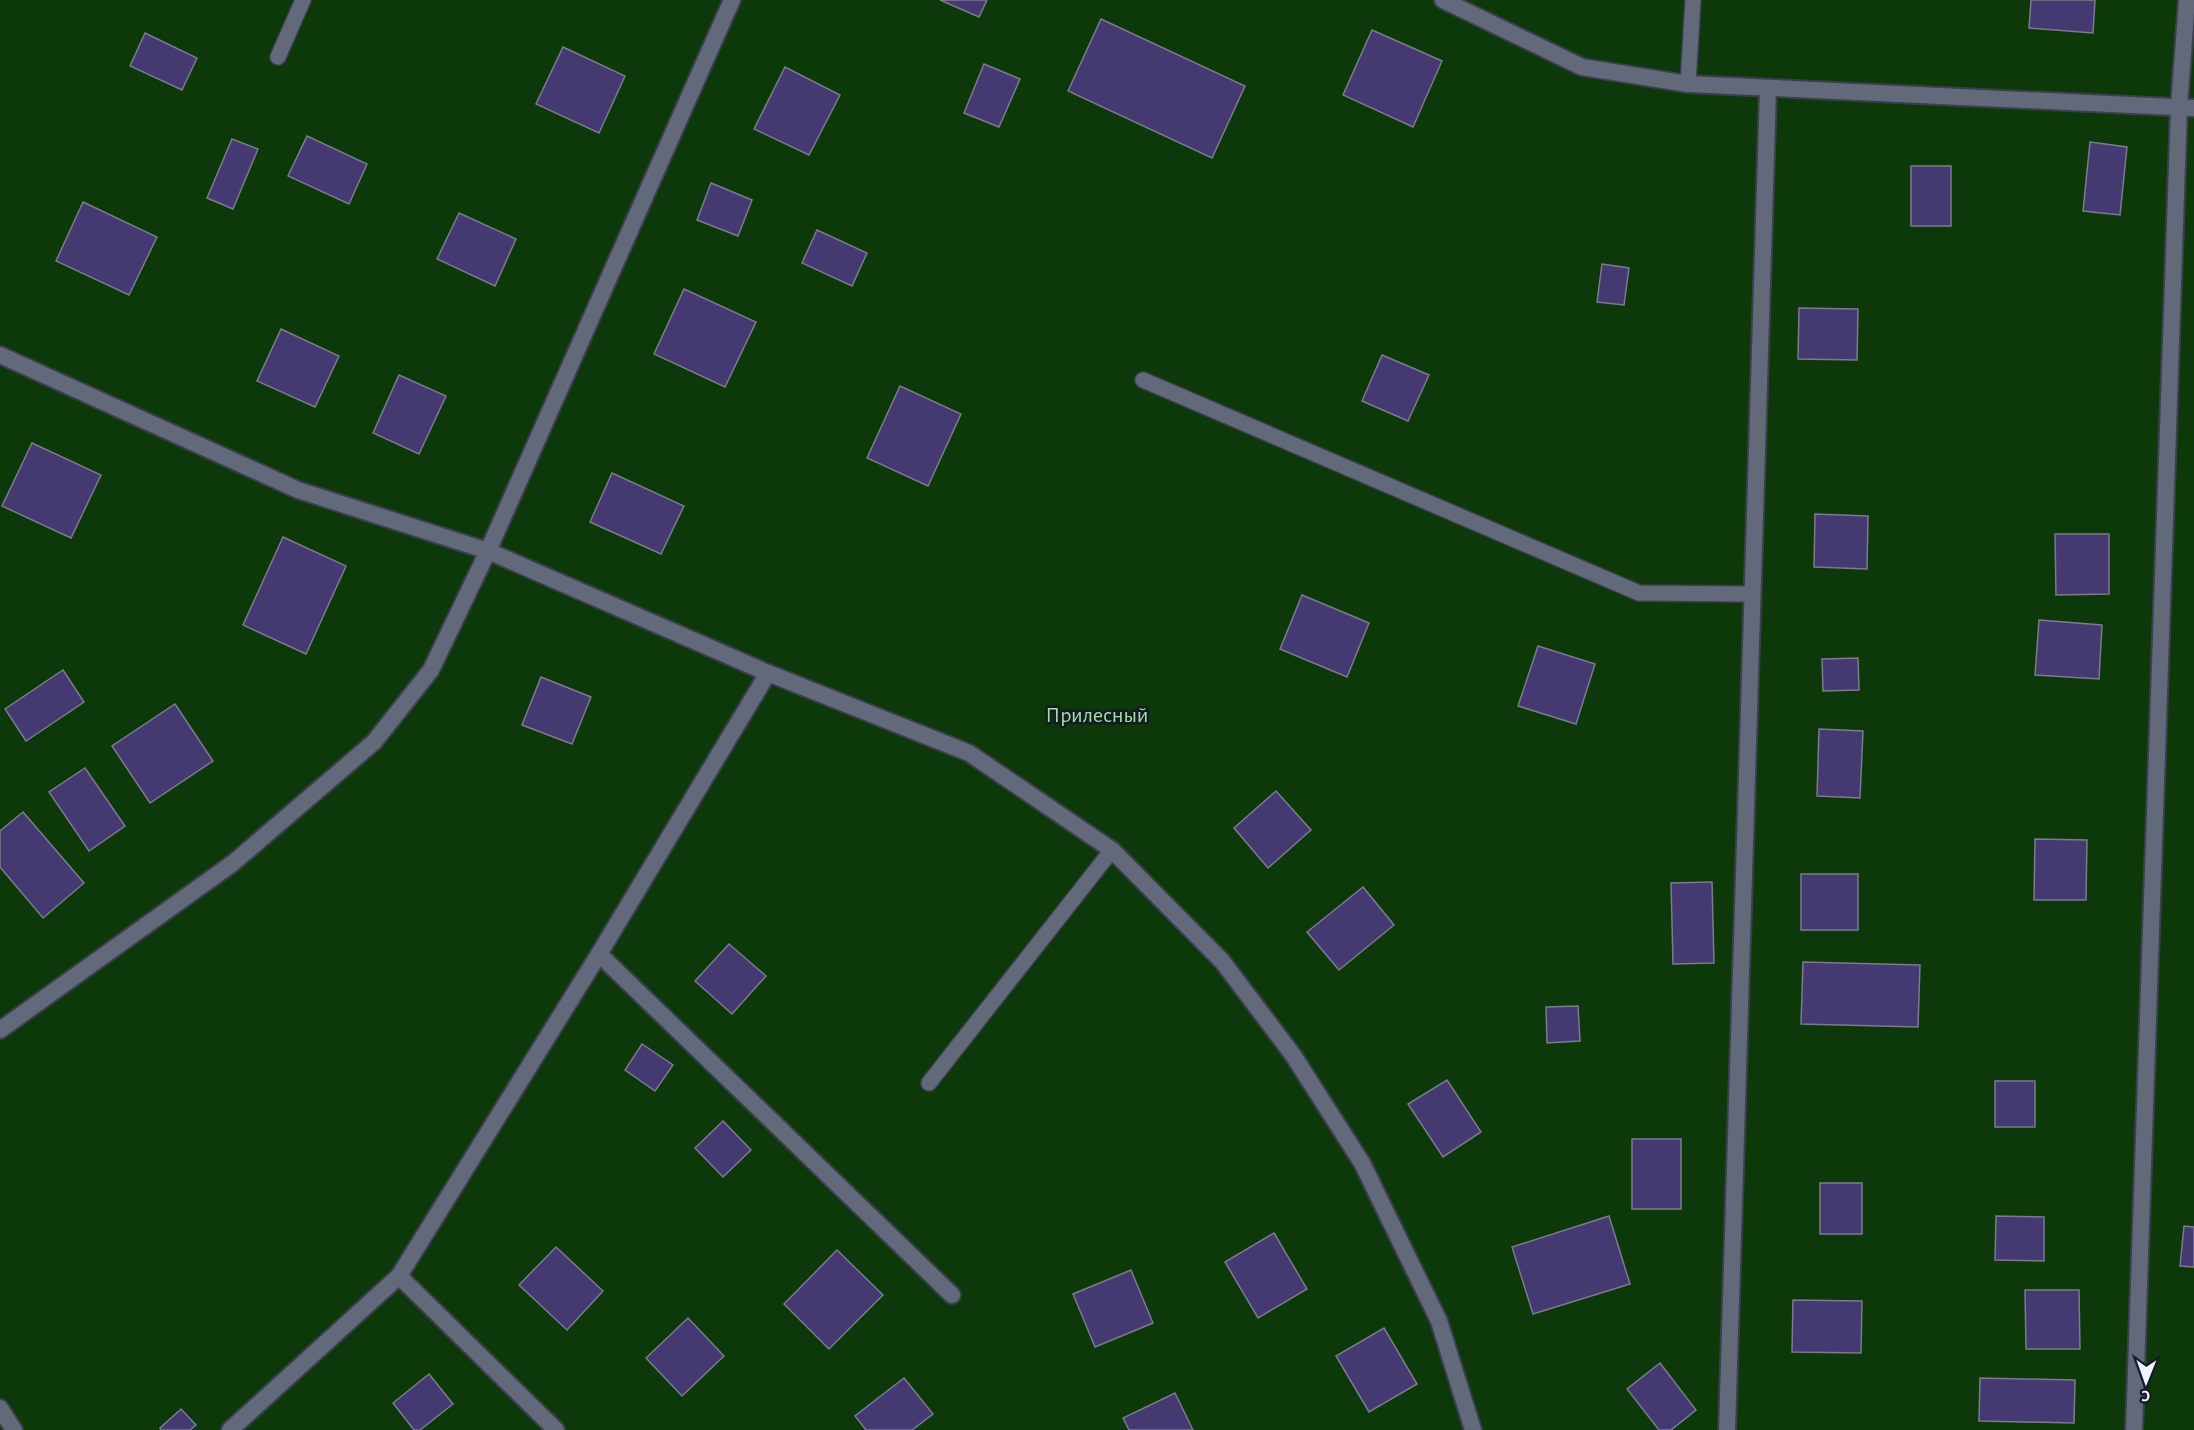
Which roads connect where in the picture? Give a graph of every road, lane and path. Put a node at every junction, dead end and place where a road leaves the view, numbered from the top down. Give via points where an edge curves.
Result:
1 (303, 0) edge
2 (732, 0) edge
3 (1443, 0) edge
4 (1693, 0) edge
5 (2187, 0) edge
6 (278, 57) dead end
7 (1688, 84) junction
8 (1768, 89) junction
9 (2187, 107) edge
10 (0, 355) edge
11 (1143, 380) dead end
12 (488, 551) junction
13 (1752, 594) junction
14 (768, 673) junction
15 (1112, 850) junction
16 (599, 954) junction
17 (0, 1030) edge
18 (929, 1083) dead end
19 (399, 1276) junction
20 (952, 1295) dead end
21 (0, 1408) edge
22 (14, 1430) edge
23 (230, 1430) edge
24 (556, 1430) edge
25 (1473, 1430) edge
26 (1727, 1430) edge
27 (2134, 1430) edge

1 - 6 lane
2 - 12 street
3 - 7 street via 1582,67
4 - 7 lane
5 - 9 street
7 - 8 street
8 - 9 street
8 - 13 street
9 - 27 street
10 - 12 street via 298,490
11 - 13 lane via 1639,593
12 - 14 street
12 - 17 street via 431,669 374,742 233,863
13 - 26 street
14 - 15 street via 969,753
14 - 16 street
15 - 18 lane
15 - 25 street via 1222,962 1293,1055 1362,1164 1439,1321
16 - 19 street
16 - 20 street
19 - 23 street
19 - 24 street
21 - 22 street

